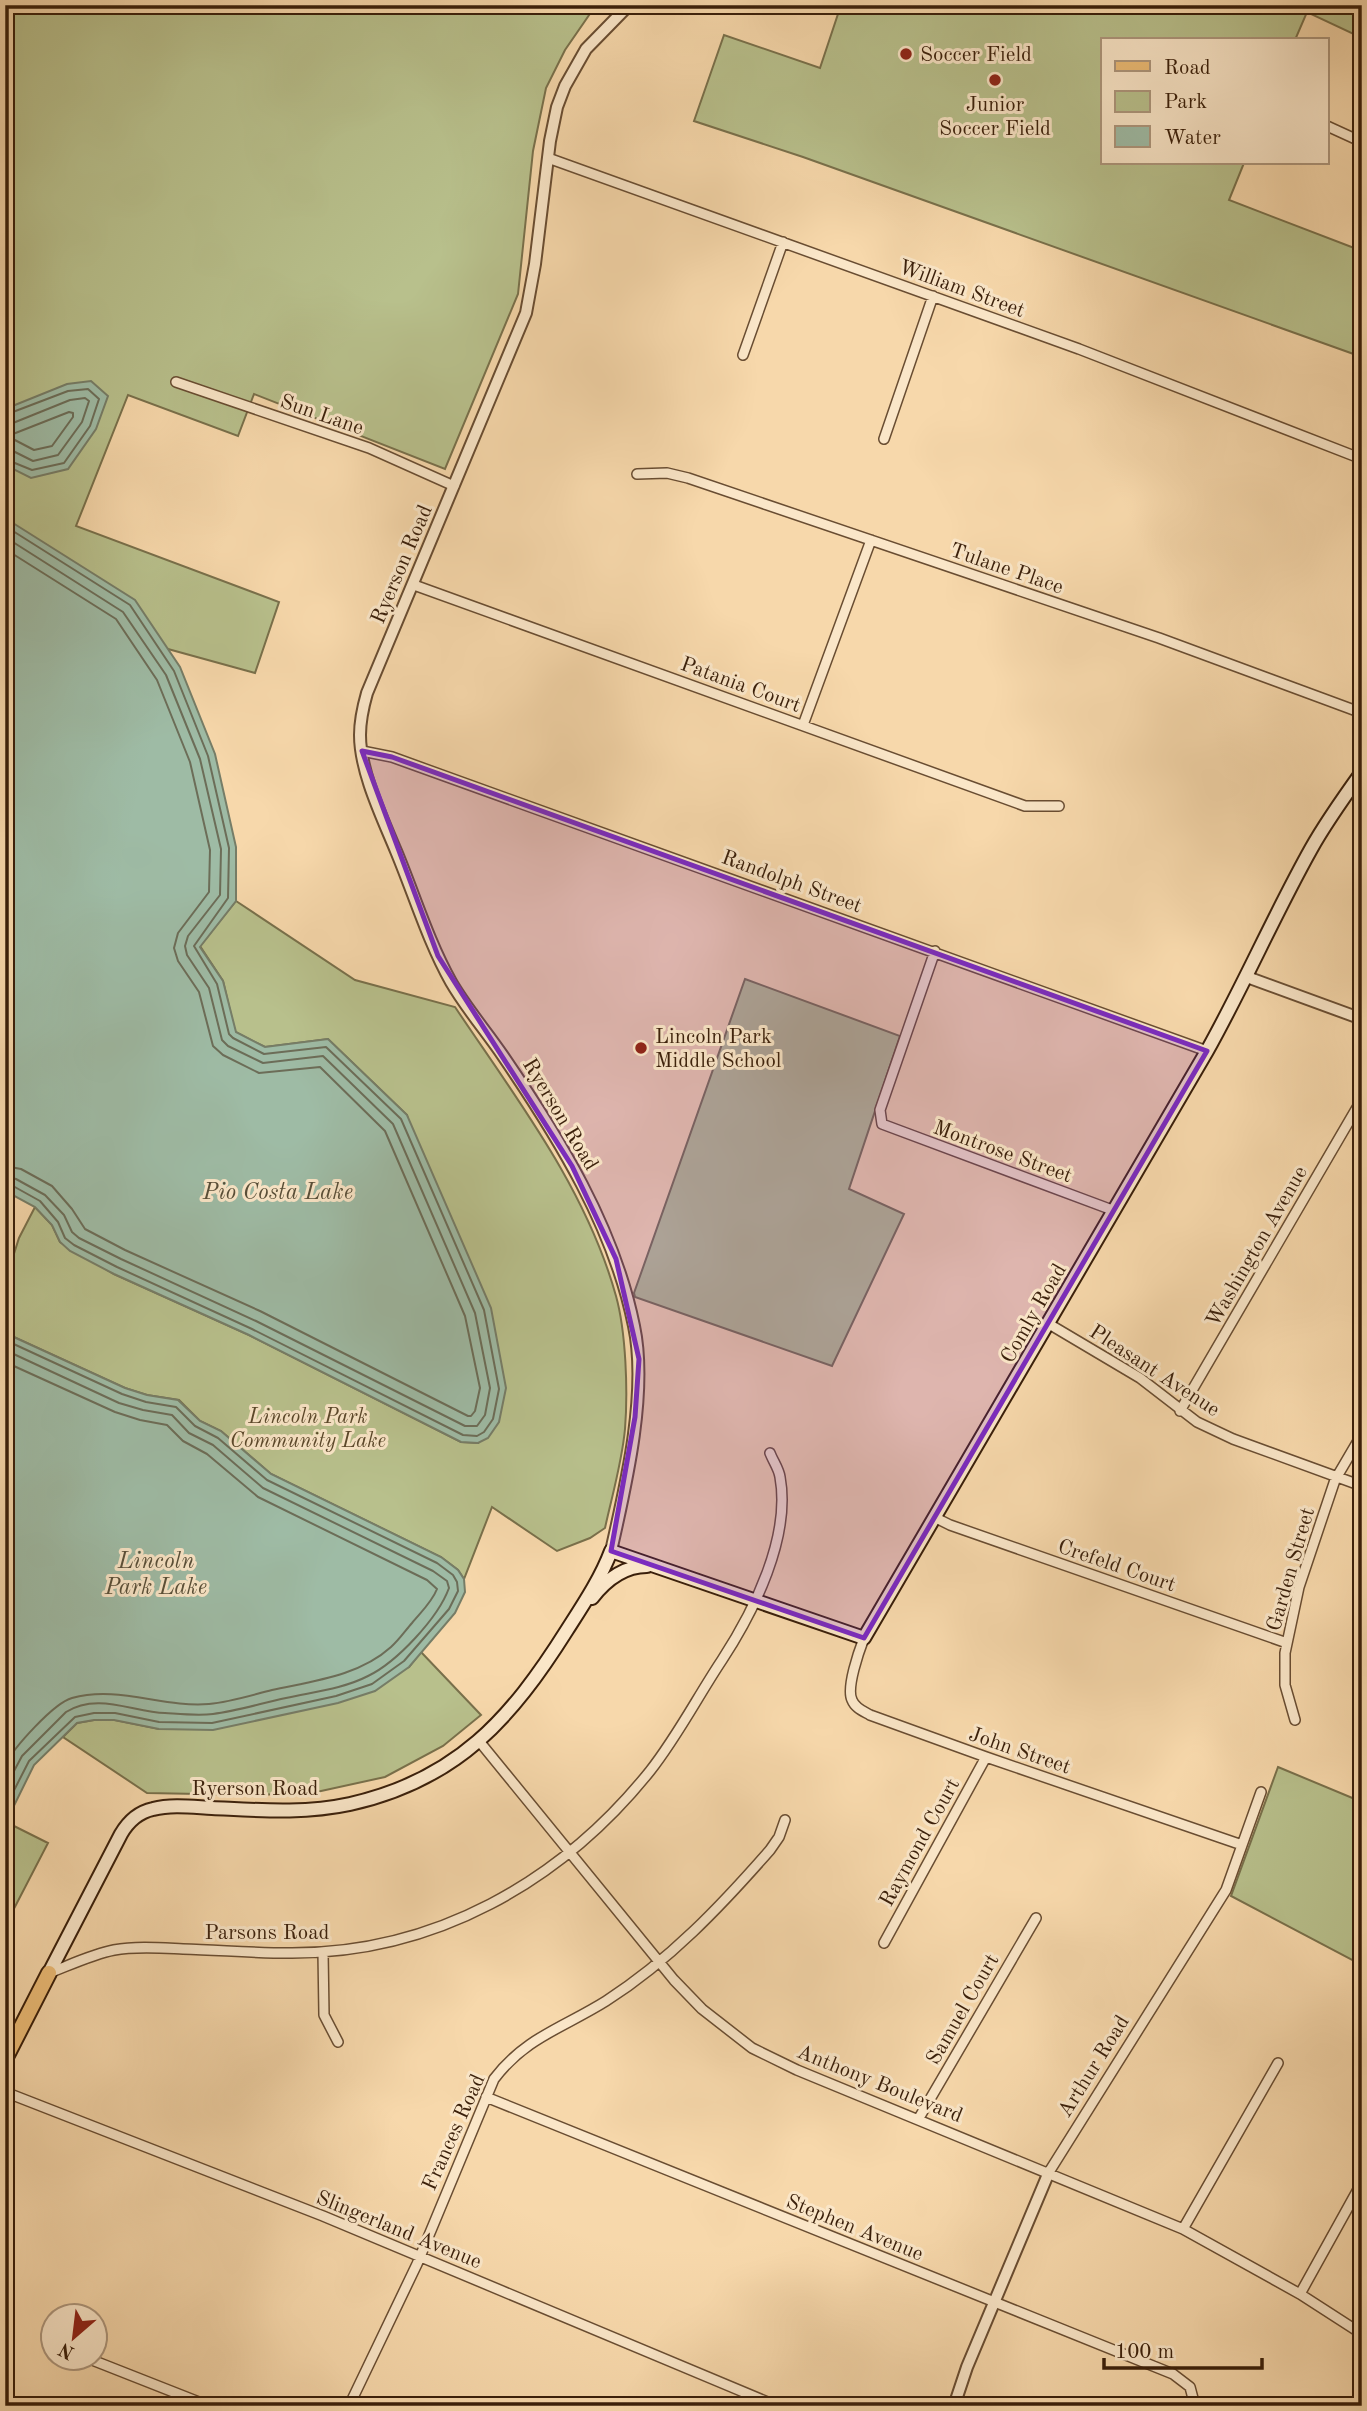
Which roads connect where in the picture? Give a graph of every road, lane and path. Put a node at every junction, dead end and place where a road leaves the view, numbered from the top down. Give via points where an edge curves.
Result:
1 (629, 5) edge
2 (1328, 126) edge
3 (1362, 142) edge
4 (548, 159) junction
5 (783, 242) junction
6 (933, 296) junction
7 (743, 355) dead end
8 (176, 382) dead end
9 (884, 439) dead end
10 (1362, 459) edge
11 (637, 474) dead end
12 (454, 486) junction
13 (871, 540) junction
14 (414, 585) junction
15 (1362, 713) edge
16 (803, 725) junction
17 (362, 751) junction
18 (1362, 772) edge
19 (1059, 806) dead end
20 (935, 951) junction
21 (1247, 977) junction
22 (1362, 1019) edge
23 (1207, 1051) junction
24 (1362, 1100) edge
25 (1115, 1211) junction
26 (1049, 1324) junction
27 (1180, 1410) junction
28 (1362, 1434) edge
29 (770, 1453) dead end
30 (1337, 1477) junction
31 (1362, 1486) edge
32 (936, 1518) junction
33 (611, 1551) junction
34 (651, 1566) junction
35 (754, 1601) junction
36 (566, 1632) junction
37 (864, 1638) junction
38 (1287, 1643) junction
39 (1295, 1720) dead end
40 (479, 1741) junction
41 (985, 1757) junction
42 (1261, 1792) dead end
43 (785, 1820) dead end
44 (1242, 1845) junction
45 (572, 1852) junction
46 (1036, 1918) dead end
47 (884, 1943) dead end
48 (323, 1952) junction
49 (659, 1962) junction
50 (49, 1973) junction
51 (338, 2042) dead end
52 (5, 2059) edge
53 (1278, 2063) dead end
54 (5, 2092) edge
55 (486, 2097) junction
56 (919, 2118) junction
57 (1049, 2172) junction
58 (1361, 2184) edge
59 (1183, 2229) junction
60 (420, 2256) junction
61 (1300, 2294) junction
62 (994, 2303) junction
63 (1362, 2334) edge
64 (108, 2366) edge
65 (209, 2406) edge
66 (349, 2406) edge
67 (777, 2406) edge
68 (954, 2406) edge
69 (1195, 2406) edge

1 - 4 street, Ryerson Road via 595,38 574,67 557,107
2 - 3 street
4 - 5 street, William Street
4 - 12 street, Ryerson Road via 526,313
5 - 6 street, William Street
5 - 7 street
6 - 9 street
6 - 10 street, William Street
8 - 12 street, Sun Lane via 369,448
11 - 13 street, Tulane Place via 688,478
12 - 14 street, Ryerson Road
13 - 15 street, Tulane Place
13 - 16 street
14 - 16 street, Patania Court
14 - 17 street, Ryerson Road via 367,693
16 - 19 street, Patania Court via 1025,806
17 - 20 street, Randolph Street via 392,757
17 - 33 street, Ryerson Road via 380,811 438,956 572,1166 605,1232 626,1293 635,1328 638,1375 631,1444
18 - 21 main road, Comly Road via 1310,850
20 - 23 street, Randolph Street
20 - 25 street, Montrose Street via 880,1110 881,1122 896,1132
21 - 22 street
21 - 23 main road, Comly Road
23 - 25 main road, Comly Road
24 - 27 street, Washington Avenue
25 - 26 main road, Comly Road
26 - 27 street, Pleasant Avenue via 1140,1378
26 - 32 main road, Comly Road
27 - 30 street, Pleasant Avenue via 1233,1439
28 - 30 street, Garden Street
29 - 35 street, Parsons Road via 780,1475 783,1513
30 - 31 street, Pleasant Avenue
30 - 38 street, Garden Street via 1299,1587
32 - 37 main road, Comly Road
32 - 38 street, Crefeld Court
33 - 34 main road
33 - 36 main road, Ryerson Road
34 - 35 main road
34 - 36 main road via 629,1568 614,1577
35 - 37 main road
35 - 45 street, Parsons Road via 741,1630 652,1769
36 - 40 main road, Ryerson Road via 522,1696
37 - 41 street, John Street via 849,1689 857,1707
38 - 39 street, Garden Street via 1284,1685
40 - 45 street, Anthony Boulevard
40 - 50 main road, Ryerson Road via 410,1784 348,1804 291,1811 174,1807 140,1814 121,1834
41 - 44 street, John Street
41 - 47 street, Raymond Court
42 - 44 street, Arthur Road
43 - 49 street, Frances Road via 775,1843 732,1894
44 - 57 street, Arthur Road via 1226,1890
45 - 48 street, Parsons Road via 517,1891 459,1919 390,1941
45 - 49 street, Anthony Boulevard
46 - 56 street, Samuel Court
48 - 50 street, Parsons Road via 114,1950
48 - 51 street via 324,2015
49 - 55 street, Frances Road via 606,2001 535,2039 507,2062
49 - 56 street, Anthony Boulevard via 702,2010 752,2048
50 - 52 main road
53 - 59 street
54 - 60 street, Slingerland Avenue
55 - 60 street, Frances Road
55 - 62 street, Stephen Avenue
56 - 57 street, Anthony Boulevard
57 - 59 street, Anthony Boulevard
57 - 62 street, Arthur Road
58 - 61 street
59 - 61 street, Anthony Boulevard
60 - 66 street, Frances Road
60 - 67 street, Slingerland Avenue
61 - 63 street, Anthony Boulevard
62 - 68 street, Arthur Road
62 - 69 street, Stephen Avenue via 1178,2376 1190,2387
64 - 65 street

